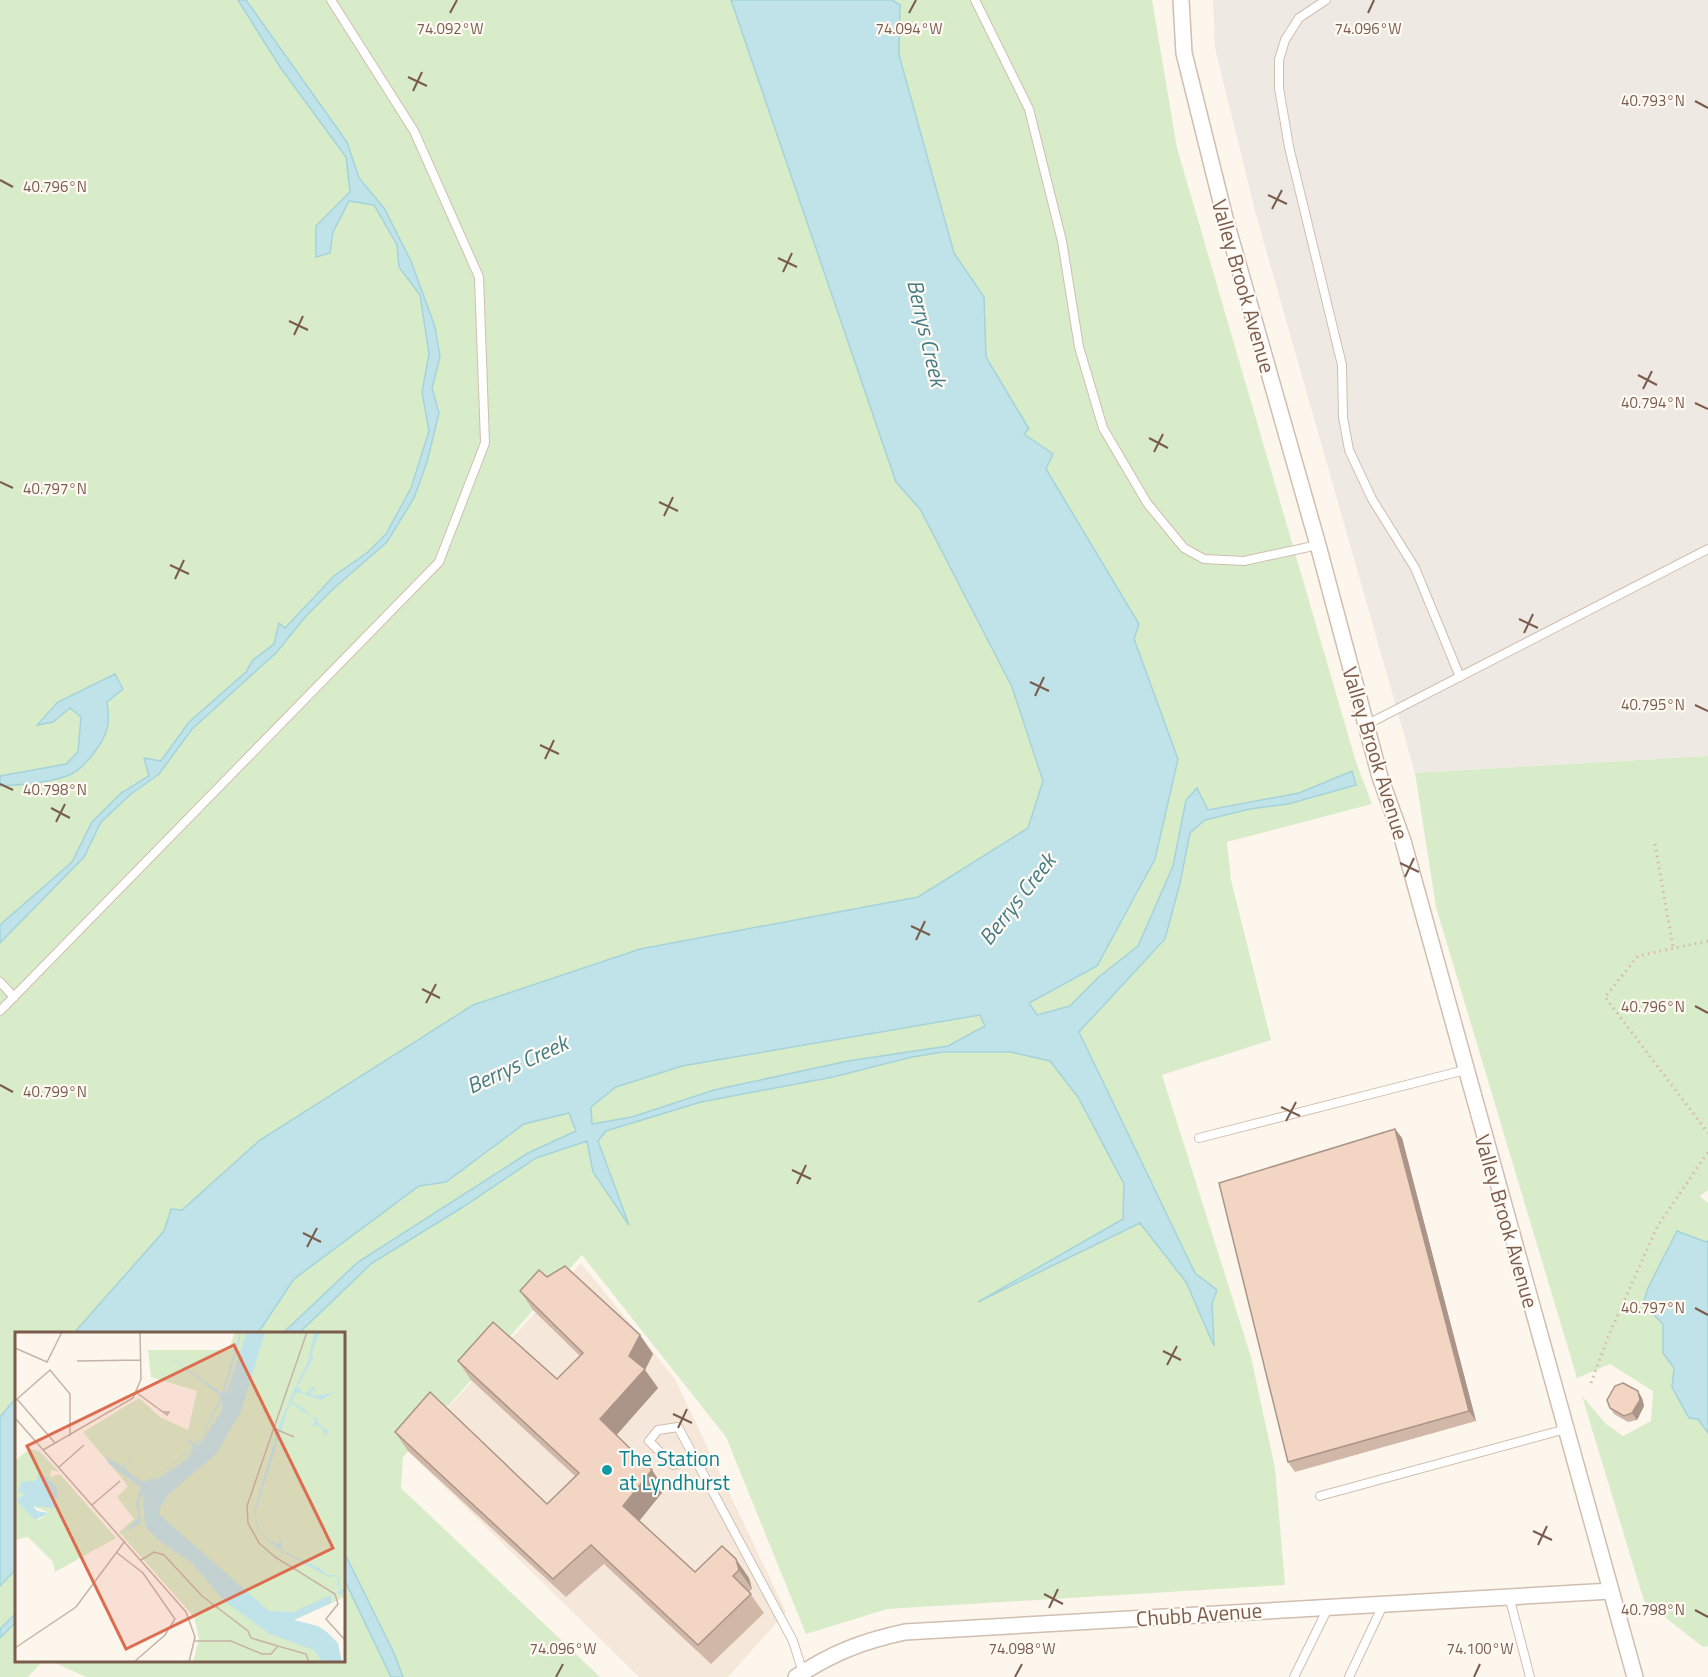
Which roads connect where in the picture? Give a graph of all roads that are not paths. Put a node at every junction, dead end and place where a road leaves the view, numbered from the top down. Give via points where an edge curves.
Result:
1 (331, 0) edge
2 (975, 0) edge
3 (1182, 0) edge
4 (1326, 0) edge
5 (1318, 545) junction
6 (1708, 549) edge
7 (1460, 677) junction
8 (1366, 725) junction
9 (0, 982) edge
10 (14, 997) junction
11 (0, 1011) edge
12 (1465, 1070) junction
13 (1199, 1138) dead end
14 (1566, 1429) junction
15 (695, 1459) junction
16 (1320, 1496) dead end
17 (1611, 1591) junction
18 (1509, 1596) junction
19 (1383, 1603) junction
20 (1329, 1606) junction
21 (800, 1675) edge
22 (1294, 1677) edge
23 (1349, 1677) edge
24 (1530, 1677) edge
25 (1635, 1677) edge

1 - 10 lane via 414,131 479,277 485,443 439,562
2 - 5 lane via 1029,109 1062,241 1079,347 1103,428 1147,503 1184,548 1204,559 1244,561
3 - 5 street, Valley Brook Avenue via 1184,52 1211,163
4 - 7 lane via 1299,18 1285,40 1279,60 1279,88 1289,147 1342,365 1342,417 1349,450 1372,500 1415,568
5 - 8 street, Valley Brook Avenue
6 - 7 lane
7 - 8 lane
8 - 12 street, Valley Brook Avenue
9 - 10 lane
10 - 11 lane
12 - 13 lane
12 - 14 street, Valley Brook Avenue
14 - 16 lane
14 - 17 street, Valley Brook Avenue
15 - 15 lane via 678,1427 658,1431 649,1441 673,1465
15 - 21 lane via 793,1641
17 - 18 street, Chubb Avenue
17 - 25 street, Valley Brook Avenue
18 - 19 street, Chubb Avenue
18 - 24 lane
19 - 20 street, Chubb Avenue
19 - 23 lane
20 - 21 street, Chubb Avenue via 905,1632 849,1647
20 - 22 lane

